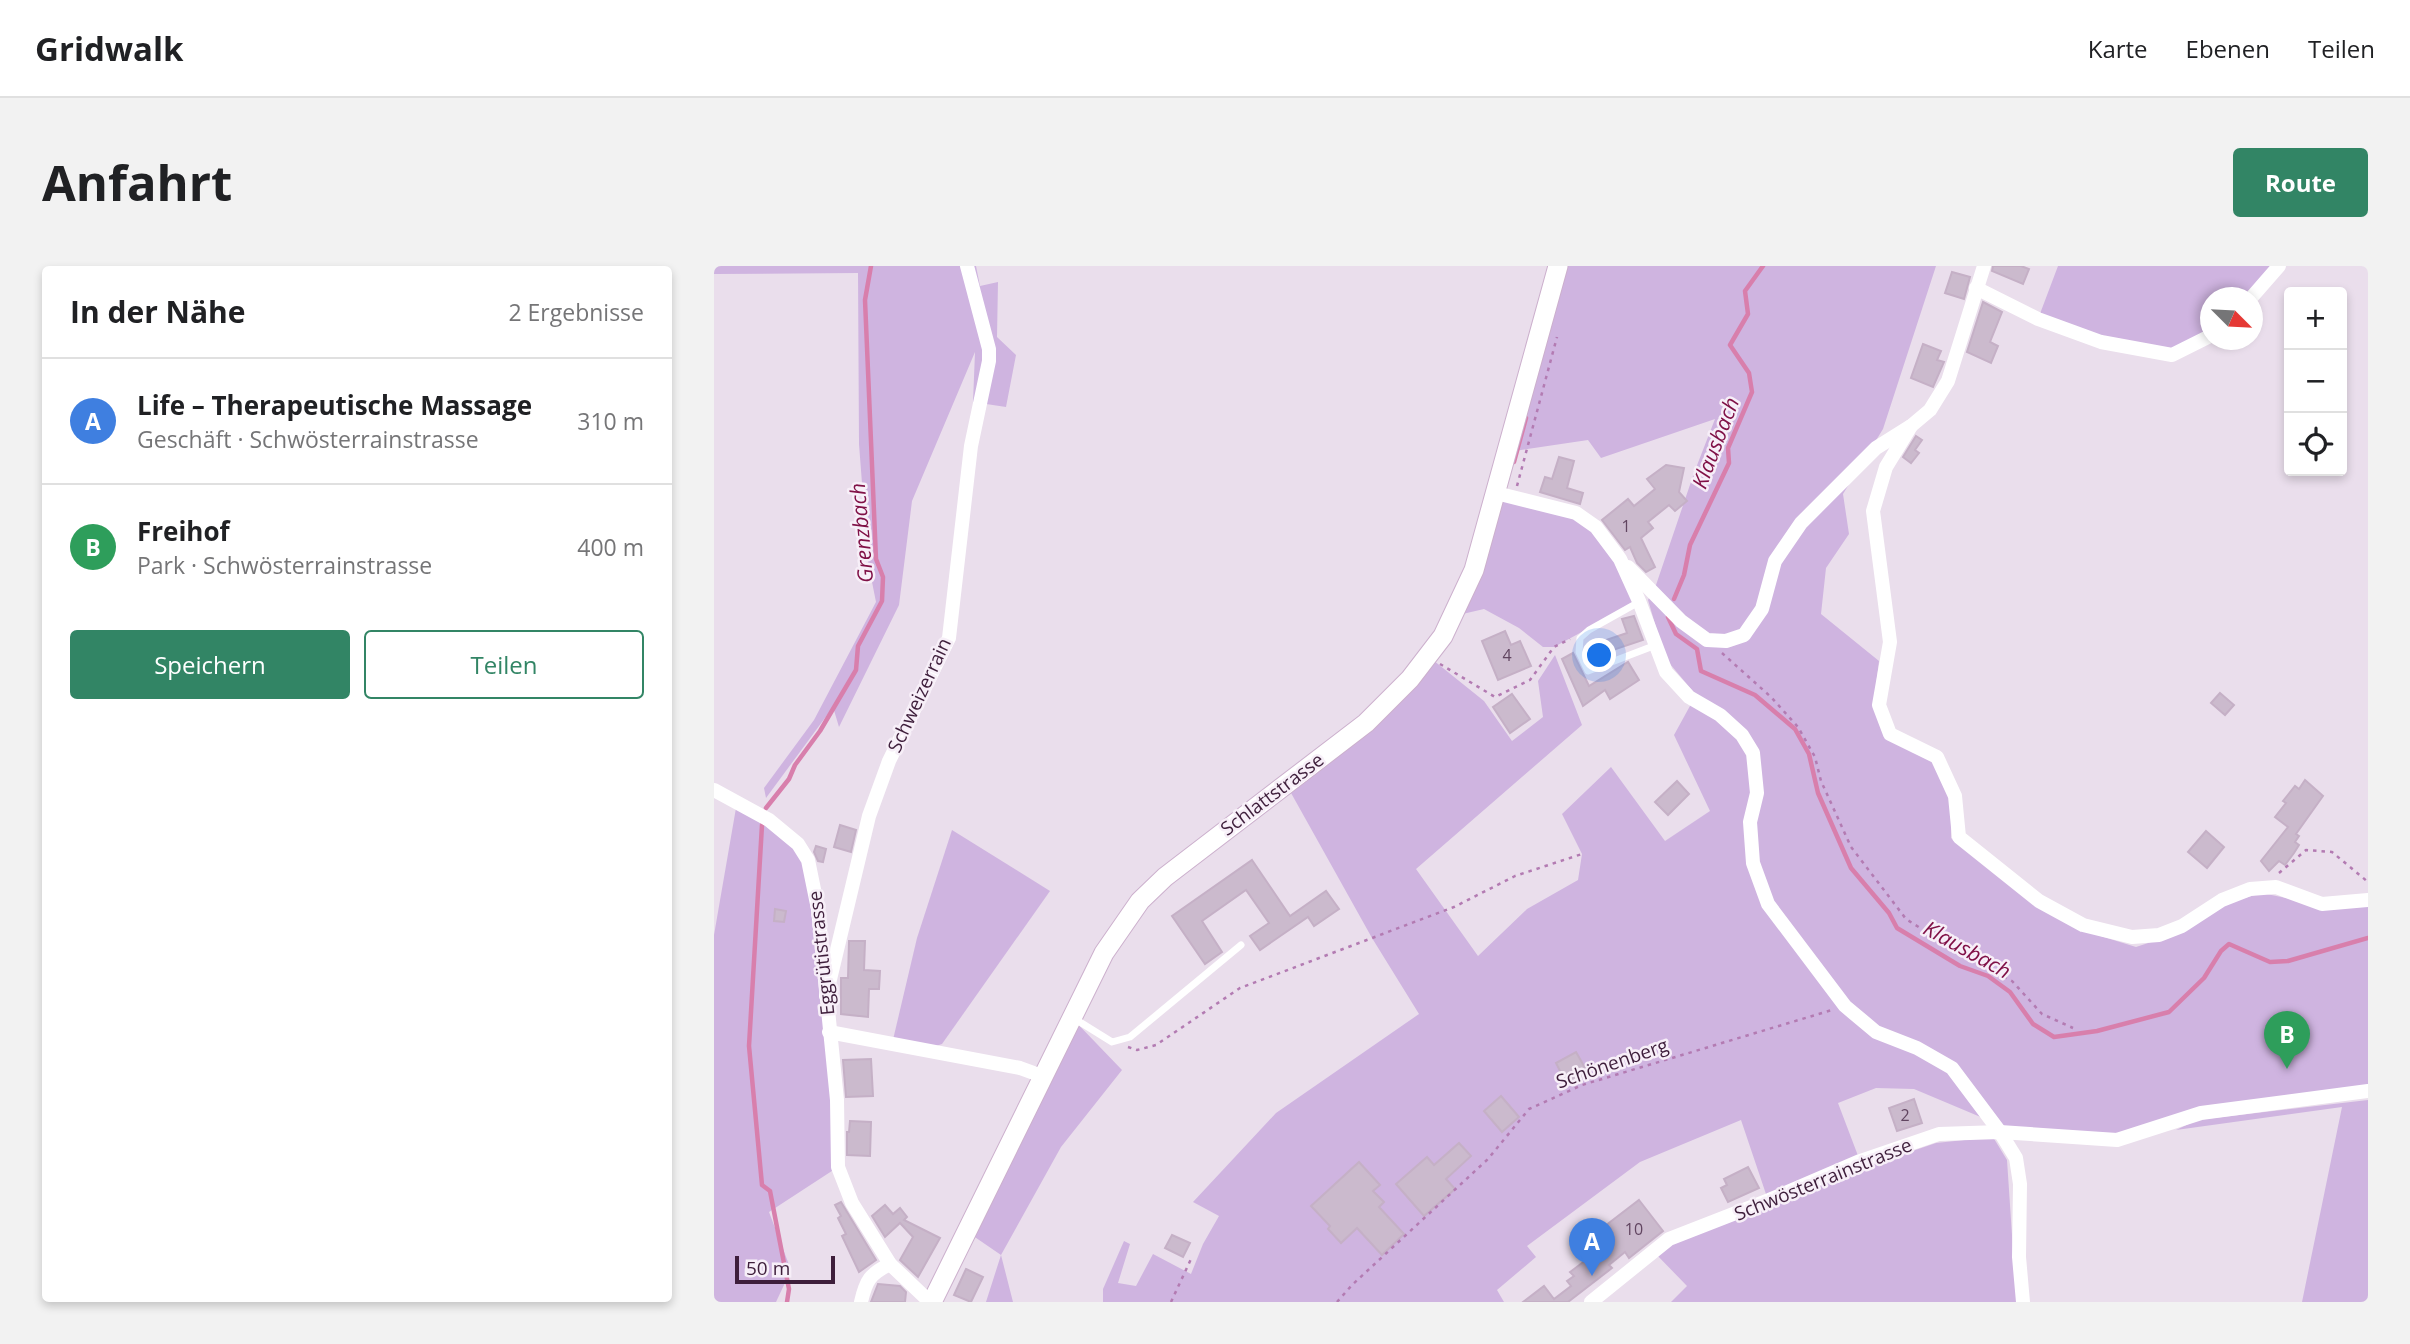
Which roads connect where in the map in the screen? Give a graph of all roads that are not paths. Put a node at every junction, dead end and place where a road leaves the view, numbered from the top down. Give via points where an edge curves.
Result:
1 (967, 266) edge
2 (1558, 266) edge
3 (1984, 266) edge
4 (2279, 266) edge
5 (2261, 287) edge
6 (1976, 288) junction
7 (2200, 341) edge
8 (1911, 426) junction
9 (1496, 493) junction
10 (1620, 559) junction
11 (1639, 601) junction
12 (1656, 645) junction
13 (714, 790) edge
14 (2368, 900) edge
15 (1241, 946) dead end
16 (826, 996) junction
17 (1071, 1017) junction
18 (829, 1032) junction
19 (1042, 1076) junction
20 (2368, 1091) edge
21 (2000, 1132) junction
22 (890, 1264) junction
23 (861, 1302) edge
24 (931, 1302) edge
25 (1591, 1302) edge
26 (2023, 1302) edge

1 - 16 street, Schweizerrain via 989,355 972,437 949,638 889,761 869,816
2 - 9 street, Schlattstrasse
3 - 6 street
4 - 5 street
6 - 7 street via 2038,319 2101,342 2172,355
6 - 8 street via 1948,381 1930,410
8 - 10 street via 1876,448 1801,523 1775,561 1762,609 1744,635 1726,641 1707,640 1681,621
8 - 14 street via 1885,467 1873,512 1889,642 1879,705 1890,734 1937,757 1955,796 1959,837 2039,901 2083,925 2132,937 2159,935 2222,900 2262,888 2276,887 2322,904
9 - 10 street via 1576,513 1595,527
9 - 17 street, Schlattstrasse via 1465,594 1429,656 1366,723 1140,901 1104,953
10 - 11 street
11 - 12 street
11 - 12 lane via 1589,629 1580,638 1579,652 1588,671
12 - 21 street via 1666,672 1689,697 1742,735 1753,753 1757,793 1750,822 1753,863 1768,904 1846,1006 1876,1032 1952,1068
13 - 16 street, Eggrütistrasse via 769,820 798,844 808,860
15 - 17 lane via 1129,1037 1112,1042
16 - 18 street, Eggrütistrasse
17 - 19 street, Schlattstrasse
18 - 19 street, Eggrütistrasse
18 - 22 street via 838,1167 852,1203
19 - 24 street, Schlattstrasse
20 - 21 street, Schwösterrainstrasse via 2201,1113 2117,1140
21 - 25 street, Schwösterrainstrasse via 1939,1134 1860,1160 1669,1239
21 - 26 street via 2016,1158 2020,1184
22 - 23 street via 874,1271
22 - 24 street

